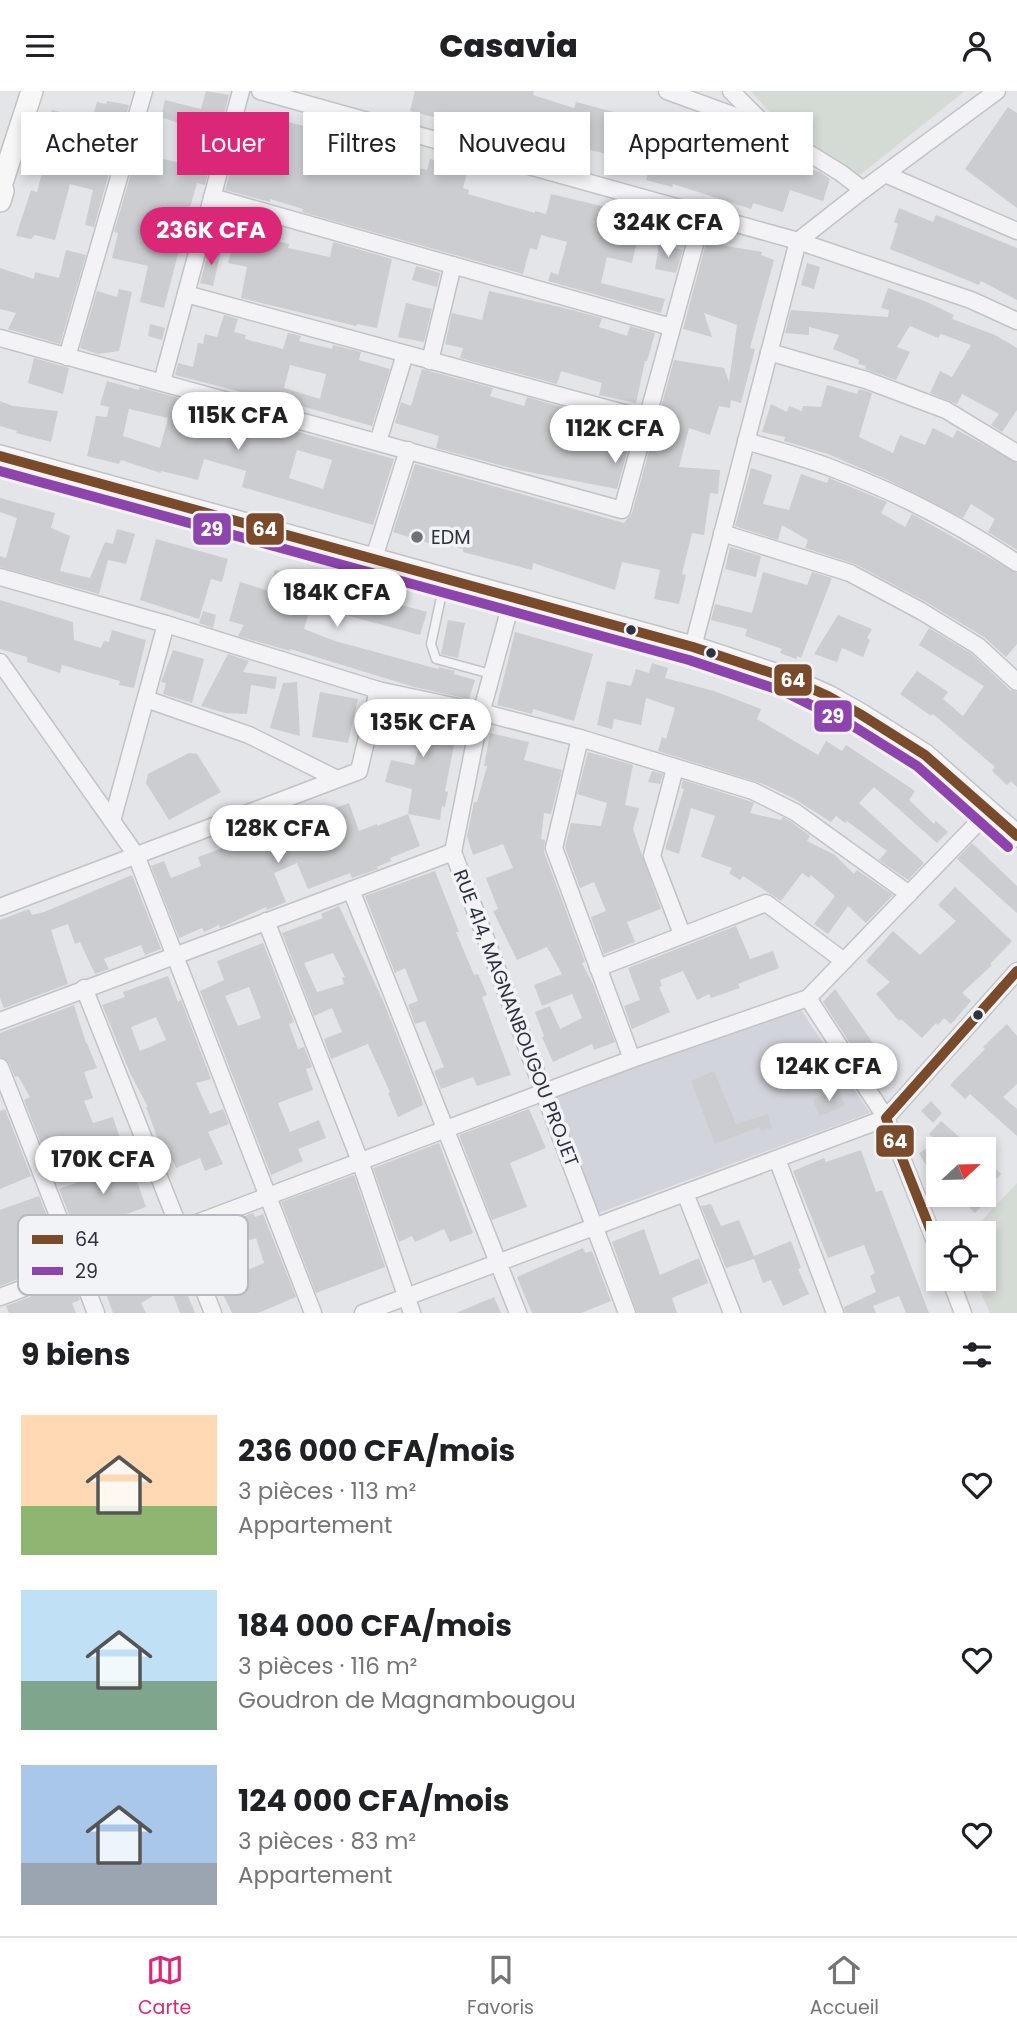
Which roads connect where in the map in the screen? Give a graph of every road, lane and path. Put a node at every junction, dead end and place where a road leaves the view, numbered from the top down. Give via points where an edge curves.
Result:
1 (32, 91) edge
2 (144, 91) edge
3 (241, 91) edge
4 (262, 91) edge
5 (667, 91) edge
6 (731, 91) edge
7 (998, 91) edge
8 (724, 112) edge
9 (752, 112) edge
10 (813, 156) edge
11 (885, 174) junction
12 (863, 190) junction
13 (1, 192) edge
14 (212, 197) junction
15 (703, 215) junction
16 (1017, 231) edge
17 (798, 241) junction
18 (453, 265) junction
19 (186, 294) junction
20 (1017, 321) edge
21 (671, 327) junction
22 (0, 338) edge
23 (769, 352) junction
24 (405, 354) junction
25 (67, 357) junction
26 (430, 361) junction
27 (162, 382) junction
28 (646, 419) junction
29 (747, 441) junction
30 (378, 442) junction
31 (408, 450) junction
32 (1017, 453) edge
33 (0, 456) edge
34 (722, 533) junction
35 (374, 558) junction
36 (1017, 563) edge
37 (0, 577) edge
38 (445, 579) junction
39 (513, 596) junction
40 (166, 624) junction
41 (693, 647) junction
42 (0, 662) edge
43 (492, 674) junction
44 (1017, 682) edge
45 (378, 690) junction
46 (146, 699) junction
47 (481, 712) junction
48 (580, 738) junction
49 (675, 768) junction
50 (337, 779) junction
51 (989, 811) junction
52 (112, 821) junction
53 (1017, 836) edge
54 (453, 852) junction
55 (136, 855) junction
56 (351, 890) junction
57 (909, 894) junction
58 (0, 907) edge
59 (267, 921) junction
60 (682, 935) junction
61 (174, 955) junction
62 (845, 961) junction
63 (598, 968) junction
64 (1017, 971) edge
65 (84, 988) junction
66 (808, 998) junction
67 (0, 1021) edge
68 (632, 1059) junction
69 (0, 1067) edge
70 (544, 1092) junction
71 (886, 1118) junction
72 (446, 1129) junction
73 (777, 1159) junction
74 (360, 1161) junction
75 (685, 1193) junction
76 (268, 1196) junction
77 (57, 1215) edge
78 (173, 1215) edge
79 (218, 1215) edge
80 (927, 1221) edge
81 (595, 1227) junction
82 (498, 1263) junction
83 (18, 1290) edge
84 (955, 1291) edge
85 (89, 1295) edge
86 (206, 1295) edge
87 (0, 1297) edge
88 (405, 1297) junction
89 (96, 1313) edge
90 (213, 1313) edge
91 (313, 1313) edge
92 (363, 1313) edge
93 (412, 1313) edge
94 (518, 1313) edge
95 (627, 1313) edge
96 (732, 1313) edge
97 (835, 1313) edge
98 (963, 1313) edge

1 - 13 street
2 - 25 street
3 - 14 street
4 - 15 street
5 - 8 street
6 - 9 street
7 - 11 street
10 - 12 street
11 - 12 street
11 - 16 street
12 - 17 street
14 - 18 street
14 - 19 street
15 - 17 street
15 - 21 street
17 - 20 street via 971,299
17 - 23 street
18 - 21 street
18 - 26 street
19 - 24 street
19 - 27 street
21 - 28 street
22 - 25 street
23 - 29 street
23 - 32 street via 866,380 946,410
24 - 26 street
24 - 30 street
25 - 27 street
26 - 28 street
27 - 30 street
28 - 31 street via 622,510
29 - 34 street
29 - 36 street via 833,468 908,499
30 - 31 street
31 - 35 street
33 - 35 street
34 - 41 street
34 - 44 street via 850,573 978,646
35 - 38 street
37 - 40 street
38 - 39 street
38 - 43 lane via 431,643 433,654 436,659
39 - 41 street
39 - 43 street, RUE 414, MAGNANBOUGOU PROJET
40 - 45 street
40 - 46 street
41 - 51 street via 828,696 925,755
42 - 52 street
43 - 47 street, RUE 414, MAGNANBOUGOU PROJET
45 - 47 street
45 - 50 street via 359,771
46 - 50 street via 249,735
46 - 52 street
47 - 48 street
47 - 54 street, RUE 414, MAGNANBOUGOU PROJET
48 - 49 street
48 - 63 street via 554,848
49 - 57 street via 753,791 795,812
49 - 60 street via 652,856
50 - 55 street
51 - 53 street
51 - 57 street
52 - 55 street
54 - 56 street
54 - 70 street, RUE 414, MAGNANBOUGOU PROJET
55 - 58 street
55 - 61 street
56 - 59 street
56 - 72 street
57 - 62 street
59 - 61 street
59 - 74 street
60 - 62 street via 766,903
60 - 63 street
61 - 65 street
61 - 76 street
62 - 66 street
63 - 68 street
64 - 71 street
65 - 67 street
65 - 78 street
66 - 68 street
66 - 71 street
68 - 70 street
69 - 77 street
70 - 72 street
70 - 81 street, RUE 414, MAGNANBOUGOU PROJET
71 - 73 street
71 - 80 street
72 - 74 street
72 - 82 street
73 - 75 street
73 - 97 street
74 - 76 street
74 - 88 street
75 - 81 street
75 - 96 street
76 - 79 street
76 - 91 street
81 - 82 street
81 - 95 street, RUE 414, MAGNANBOUGOU PROJET
82 - 88 street
82 - 94 street
83 - 87 street
84 - 98 street
85 - 89 street
86 - 90 street
88 - 92 street
88 - 93 street

